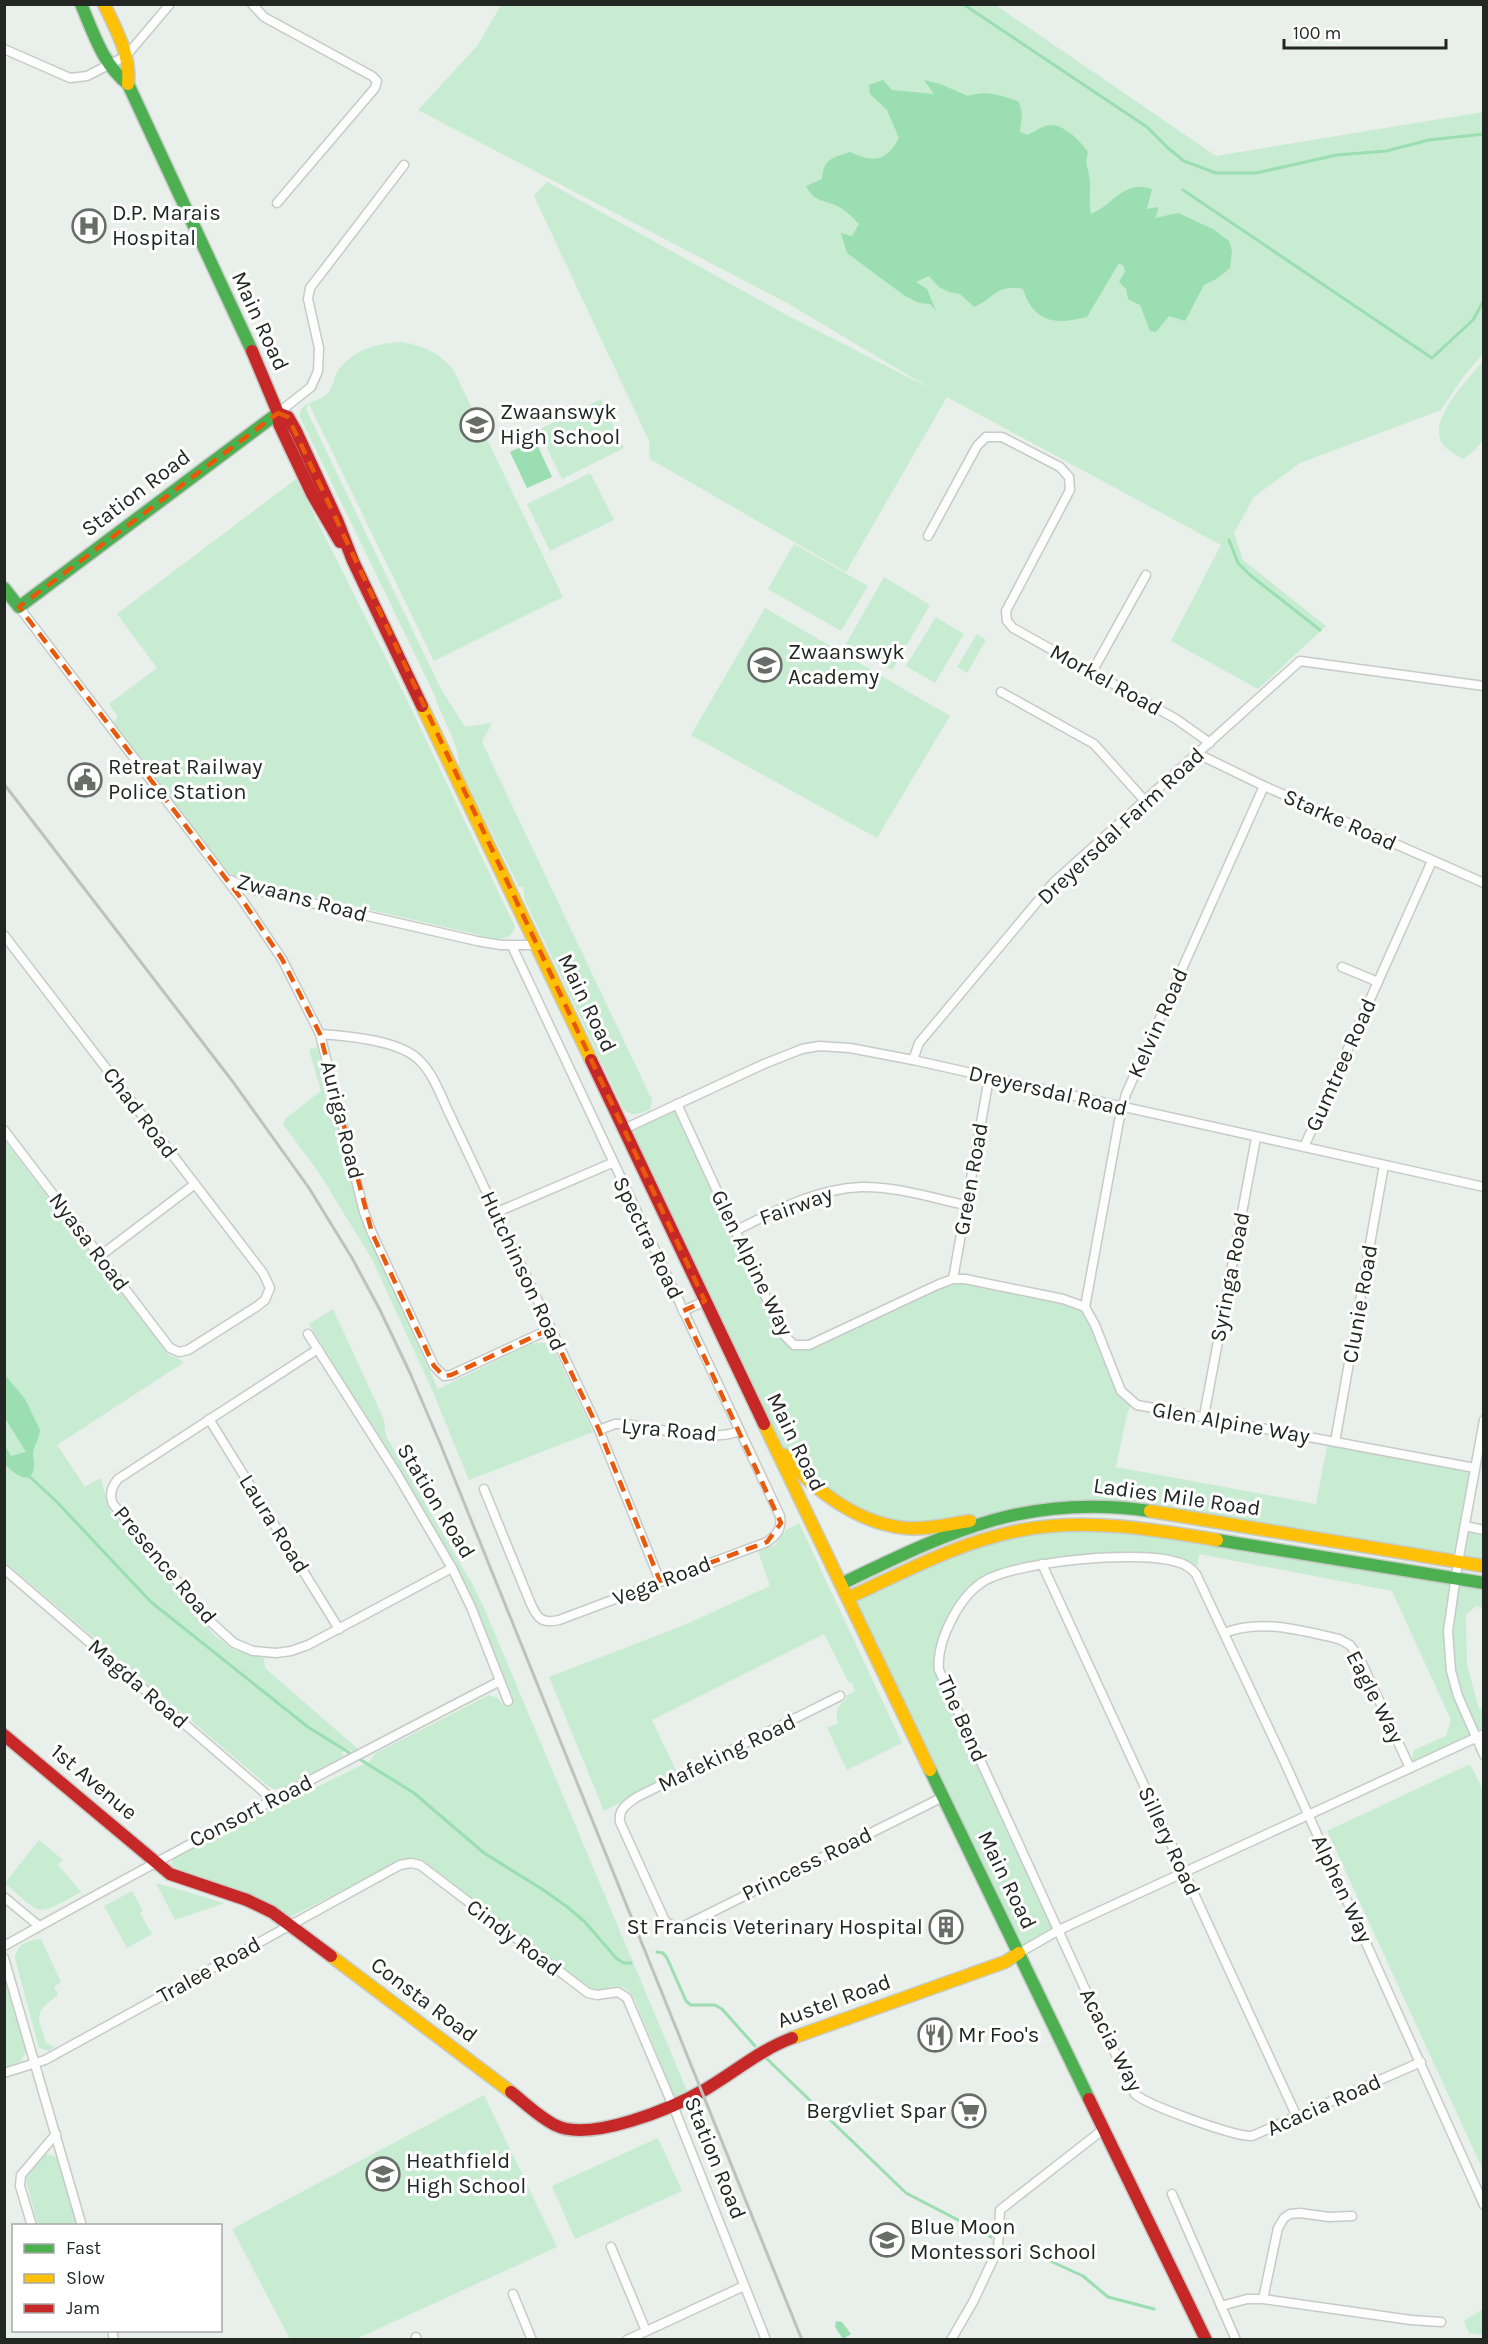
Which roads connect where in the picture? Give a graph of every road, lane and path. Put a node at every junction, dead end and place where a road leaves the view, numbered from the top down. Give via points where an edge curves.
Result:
1 (81, 4) edge
2 (104, 4) edge
3 (170, 4) edge
4 (252, 4) edge
5 (4, 49) edge
6 (126, 56) junction
7 (110, 65) junction
8 (128, 84) junction
9 (404, 165) dead end
10 (277, 203) dead end
11 (278, 413) junction
12 (928, 536) dead end
13 (1146, 575) dead end
14 (4, 588) edge
15 (19, 607) junction
16 (1092, 672) junction
17 (1484, 686) edge
18 (1001, 692) dead end
19 (1210, 743) junction
20 (1197, 754) junction
21 (1264, 786) junction
22 (1145, 801) junction
23 (1432, 861) junction
24 (225, 877) junction
25 (1484, 883) edge
26 (4, 935) edge
27 (536, 945) junction
28 (512, 946) junction
29 (1342, 967) dead end
30 (1378, 982) junction
31 (320, 1035) junction
32 (913, 1060) junction
33 (989, 1078) junction
34 (677, 1104) junction
35 (1123, 1108) junction
36 (624, 1129) junction
37 (4, 1130) edge
38 (1256, 1138) junction
39 (1304, 1147) junction
40 (612, 1163) junction
41 (1384, 1165) junction
42 (195, 1184) junction
43 (1484, 1187) edge
44 (965, 1205) junction
45 (495, 1213) junction
46 (735, 1231) junction
47 (100, 1256) junction
48 (953, 1279) junction
49 (705, 1301) junction
50 (1085, 1307) junction
51 (683, 1311) junction
52 (550, 1329) junction
53 (308, 1334) dead end
54 (318, 1349) junction
55 (175, 1351) joint
56 (1204, 1416) junction
57 (209, 1419) junction
58 (1484, 1420) edge
59 (764, 1425) junction
60 (599, 1430) junction
61 (739, 1431) junction
62 (1335, 1442) junction
63 (1475, 1468) junction
64 (484, 1489) dead end
65 (1016, 1513) junction
66 (1465, 1526) junction
67 (1484, 1530) edge
68 (779, 1531) joint
69 (1458, 1562) junction
70 (1042, 1564) junction
71 (1484, 1566) edge
72 (452, 1568) junction
73 (4, 1569) edge
74 (1196, 1574) joint
75 (1455, 1578) junction
76 (660, 1581) junction
77 (1484, 1583) edge
78 (841, 1584) junction
79 (848, 1598) junction
80 (339, 1629) junction
81 (1224, 1633) junction
82 (500, 1681) junction
83 (840, 1696) dead end
84 (508, 1701) dead end
85 (4, 1735) edge
86 (1479, 1736) edge
87 (1484, 1755) edge
88 (1410, 1767) junction
89 (943, 1797) junction
90 (272, 1799) junction
91 (1308, 1816) junction
92 (156, 1863) junction
93 (411, 1863) joint
94 (1184, 1873) junction
95 (4, 1897) edge
96 (671, 1925) joint
97 (39, 1926) junction
98 (289, 1926) junction
99 (1059, 1930) junction
100 (4, 1946) edge
101 (1019, 1953) junction
102 (4, 1958) edge
103 (622, 1994) joint
104 (1421, 2062) junction
105 (36, 2064) junction
106 (4, 2073) edge
107 (672, 2105) junction
108 (1297, 2117) junction
109 (1193, 2118) joint
110 (1105, 2128) junction
111 (56, 2134) junction
112 (1172, 2194) dead end
113 (1484, 2205) edge
114 (1352, 2216) dead end
115 (31, 2224) edge
116 (81, 2224) edge
117 (611, 2247) dead end
118 (744, 2286) junction
119 (513, 2294) dead end
120 (1263, 2299) junction
121 (1221, 2306) junction
122 (1441, 2322) dead end
123 (646, 2331) junction
124 (532, 2340) edge
125 (627, 2340) edge
126 (766, 2340) edge
127 (951, 2340) edge
128 (1206, 2340) edge
129 (1236, 2340) edge

1 - 7 main road, Main Road
2 - 6 main road, Main Road
3 - 6 street
4 - 10 street via 264,17 372,76 378,84
5 - 7 street via 70,78 87,76
6 - 7 street
6 - 8 main road, Main Road
7 - 8 main road, Main Road
8 - 11 main road, Main Road
9 - 11 street via 310,288 308,299 319,348 318,370 311,387
11 - 15 main road, Station Road
11 - 27 main road, Main Road via 279,424 312,494 353,561
12 - 16 street, Morkel Road via 977,446 986,437 1002,436 1065,472 1070,484 1067,496 1005,616 1013,628
13 - 16 street
14 - 15 main road
15 - 24 street, Zwaans Road
16 - 19 street, Morkel Road via 1176,719
17 - 19 street, Dreyersdal Farm Road via 1300,662
18 - 22 street via 1094,744
19 - 20 street, Dreyersdal Farm Road
20 - 21 street, Starke Road
20 - 22 street, Dreyersdal Farm Road
21 - 23 street, Starke Road
21 - 35 street, Kelvin Road
22 - 32 street, Dreyersdal Farm Road via 1053,884 919,1043
23 - 25 street, Starke Road
23 - 30 street, Gumtree Road
24 - 28 street, Zwaans Road via 250,889
24 - 31 street, Auriga Road via 274,945
26 - 42 street, Chad Road
27 - 28 street, Zwaans Road
27 - 36 main road, Main Road
28 - 40 street, Spectra Road
29 - 30 street, Gumtree Road
30 - 39 street, Gumtree Road
31 - 45 street, Hutchinson Road via 382,1043 419,1059 435,1083
31 - 52 street, Auriga Road via 364,1212 428,1356 440,1374 451,1375
32 - 33 street, Dreyersdal Road
32 - 34 street, Dreyersdal Road via 850,1048 802,1049
33 - 35 street, Dreyersdal Road
33 - 44 street, Green Road
34 - 36 street, Dreyersdal Road
34 - 46 street, Glen Alpine Way
35 - 38 street, Dreyersdal Road
35 - 50 street, Kelvin Road
36 - 49 main road, Main Road
37 - 47 street, Nyasa Road
38 - 39 street, Dreyersdal Road
38 - 56 street, Syringa Road
39 - 41 street, Dreyersdal Road
40 - 45 street
40 - 51 street, Spectra Road
41 - 43 street, Dreyersdal Road
41 - 62 street, Clunie Road
42 - 47 street
42 - 55 street, Chad Road via 262,1272 269,1293 256,1307 194,1347
44 - 46 street, Fairway via 862,1187 801,1200
44 - 48 street, Green Road
45 - 52 street, Hutchinson Road
46 - 48 street, Glen Alpine Way via 783,1334 794,1345 809,1345
47 - 55 street, Nyasa Road
48 - 50 street via 1063,1299
49 - 51 street
49 - 59 main road, Main Road
50 - 56 street, Glen Alpine Way via 1121,1391 1132,1402
51 - 61 street, Spectra Road
52 - 60 street, Hutchinson Road
53 - 54 street, Station Road
54 - 57 street, Presence Road
54 - 72 street, Station Road
56 - 62 street, Glen Alpine Way
57 - 80 street, Laura Road
57 - 80 street, Presence Road via 118,1479 113,1485 113,1504 211,1622 234,1643 253,1651 284,1652
58 - 63 street
59 - 65 main road via 790,1462 810,1482 880,1523 918,1528
59 - 78 main road, Main Road
60 - 61 street, Lyra Road via 625,1424 706,1436
60 - 76 street, Hutchinson Road
61 - 68 street, Spectra Road via 780,1516
62 - 63 street, Glen Alpine Way
63 - 66 street
64 - 76 street, Vega Road via 530,1602 541,1619 559,1620
65 - 69 main road, Ladies Mile Road via 1068,1505 1119,1507
65 - 78 main road, Ladies Mile Road via 947,1536
66 - 67 street
66 - 69 street
68 - 76 street, Vega Road via 767,1542
69 - 71 main road, Ladies Mile Road
69 - 75 street
70 - 74 street, The Bend via 1151,1558 1175,1561
70 - 94 street, Sillery Road
70 - 99 street, The Bend via 987,1579 972,1591 958,1610 938,1659 949,1694
72 - 80 street, Presence Road
72 - 82 street, Station Road
73 - 90 street, Magda Road
74 - 81 street, Alphen Way
75 - 77 main road, Ladies Mile Road
75 - 79 main road, Ladies Mile Road via 1152,1530 1081,1524 1022,1530 981,1540
75 - 86 street via 1448,1650 1458,1696
78 - 79 main road, Main Road
79 - 89 main road, Main Road
81 - 88 street, Eagle Way via 1245,1626 1264,1626 1345,1641 1356,1650
81 - 91 street, Alphen Way
82 - 84 street, Station Road
82 - 90 street, Consort Road
83 - 96 street, Mafeking Road via 637,1797 622,1809 619,1815 660,1912
85 - 92 main road, 1st Avenue
86 - 87 street
86 - 88 street
88 - 91 street
89 - 96 street, Princess Road via 686,1925
89 - 101 main road, Main Road
90 - 92 street, Consort Road
91 - 94 street
91 - 104 street, Alphen Way
92 - 97 street, Consort Road
92 - 98 main road, Consta Road via 176,1876 258,1904
93 - 98 street, Tralee Road via 400,1865
93 - 103 street, Cindy Road via 423,1868 588,1993
94 - 99 street
94 - 108 street, Sillery Road
95 - 97 street
97 - 100 street, Consort Road
98 - 105 street, Tralee Road
98 - 107 main road, Consta Road via 554,2125 587,2133
99 - 101 street
99 - 109 street, Acacia Way via 1131,2088 1140,2099
101 - 107 main road, Austel Road via 1005,1962 760,2052 702,2091
101 - 110 main road, Main Road
102 - 105 street
103 - 107 street, Station Road via 629,2001
104 - 108 street, Acacia Road
104 - 113 street, Alphen Way
105 - 106 street, Tralee Road
105 - 111 street
107 - 118 street, Station Road
108 - 109 street, Acacia Road via 1261,2134 1244,2136
110 - 127 street via 1000,2210 998,2248
110 - 128 main road, Main Road
111 - 115 street via 21,2175 20,2186
111 - 116 street
112 - 121 street
114 - 120 street via 1300,2213 1284,2218 1278,2228
117 - 123 street
118 - 123 street
118 - 126 street, Station Road
119 - 124 street
120 - 121 street
120 - 122 street
121 - 129 street
123 - 125 street

